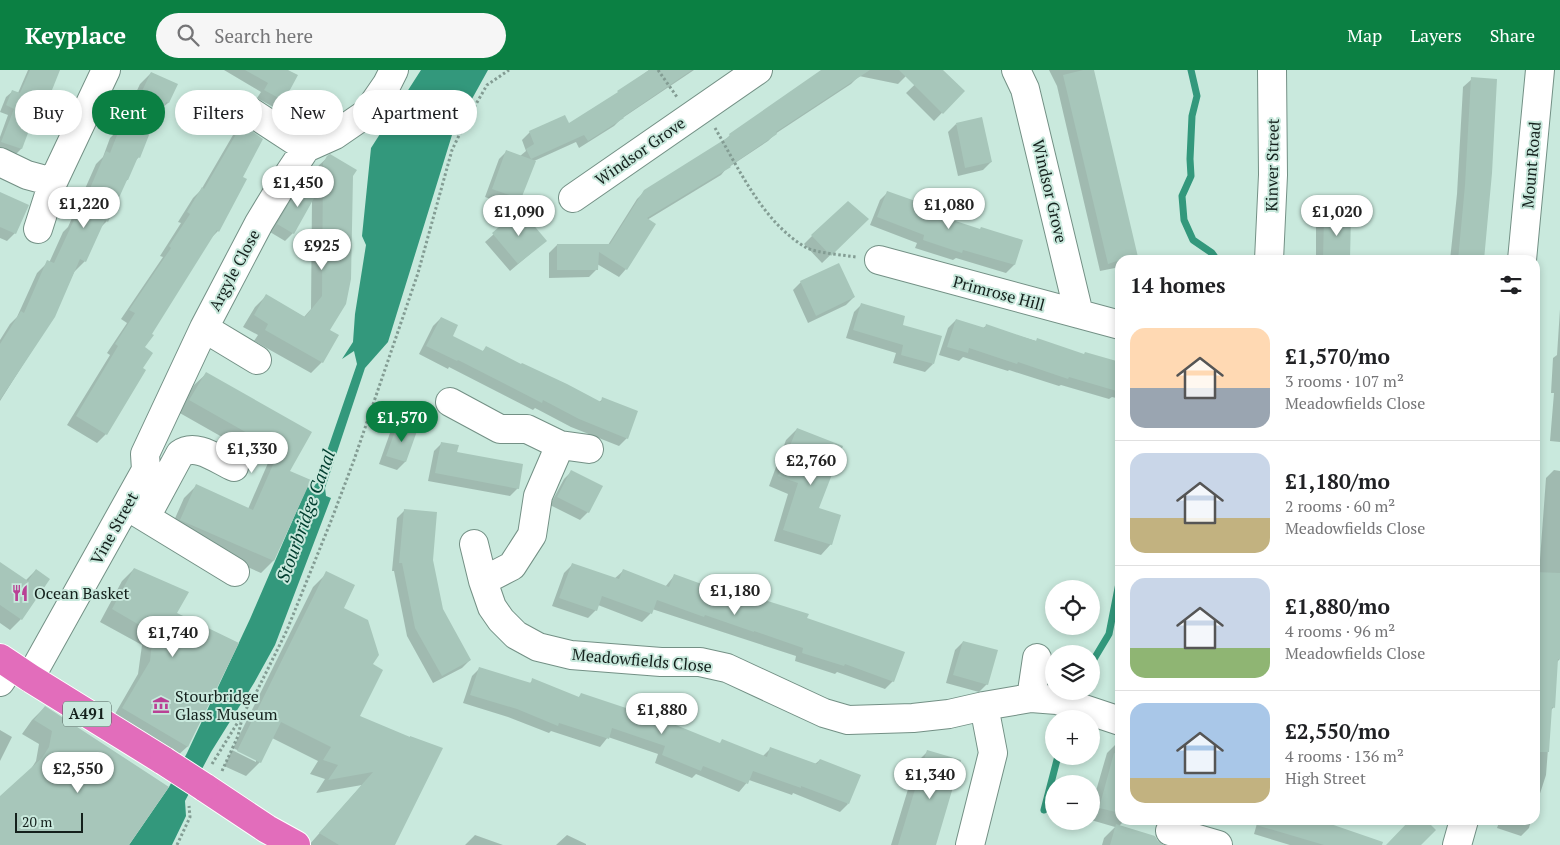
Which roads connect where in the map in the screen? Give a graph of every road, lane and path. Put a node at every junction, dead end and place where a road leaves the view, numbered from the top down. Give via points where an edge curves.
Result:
1 (106, 70) edge
2 (394, 70) edge
3 (509, 70) edge
4 (658, 70) edge
5 (758, 70) edge
6 (1016, 70) edge
7 (1272, 70) edge
8 (1540, 70) edge
9 (697, 112) junction
10 (262, 119) edge
11 (306, 148) junction
12 (0, 162) edge
13 (53, 182) junction
14 (573, 198) dead end
15 (38, 229) dead end
16 (1270, 255) edge
17 (1522, 255) edge
18 (879, 260) joint
19 (1079, 314) junction
20 (1115, 324) edge
21 (204, 328) junction
22 (257, 360) dead end
23 (183, 372) joint
24 (450, 402) dead end
25 (560, 445) junction
26 (589, 449) dead end
27 (234, 467) dead end
28 (136, 511) junction
29 (551, 537) dead end
30 (474, 544) dead end
31 (518, 556) junction
32 (235, 572) dead end
33 (483, 581) junction
34 (1037, 658) dead end
35 (10, 671) edge
36 (1031, 698) junction
37 (984, 706) junction
38 (1115, 719) edge
39 (213, 780) junction
40 (1462, 825) edge
41 (1170, 832) edge
42 (976, 844) edge
43 (296, 845) edge
44 (1218, 845) edge
45 (1456, 845) edge

1 - 13 street
2 - 11 street via 367,113 335,135
3 - 39 path via 487,85 452,150 418,273 354,460 287,630 256,693 243,711 238,736
4 - 9 path
5 - 9 street, Windsor Grove
6 - 19 street, Windsor Grove via 1025,90
7 - 16 street, Kinver Street
8 - 17 street, Mount Road
9 - 14 street, Windsor Grove
9 - 18 path via 783,231 809,249
10 - 11 street
11 - 21 street, Argyle Close via 263,216 254,250
12 - 13 street via 27,175
13 - 15 street
18 - 19 street, Primrose Hill
19 - 20 street, Primrose Hill
21 - 22 street
21 - 23 street, Argyle Close
23 - 28 street, Vine Street via 145,454 146,470
24 - 25 street via 500,428 527,428
25 - 26 street
25 - 31 street via 538,496 532,535
27 - 28 street via 199,450 185,450
28 - 32 street
28 - 35 street, Vine Street
29 - 31 street
30 - 33 street, Meadowfields Close
31 - 33 street via 512,566
33 - 37 street, Meadowfields Close via 492,607 501,620 516,635 538,647 571,655 700,662 727,668 824,713 848,720 913,718
34 - 36 street
35 - 39 highway, A491, bridge via 164,761
36 - 37 street, Meadowfields Close
36 - 38 street, Meadowfields Close via 1058,700
37 - 42 street via 993,753
39 - 43 highway via 267,828
40 - 45 street
41 - 44 street

